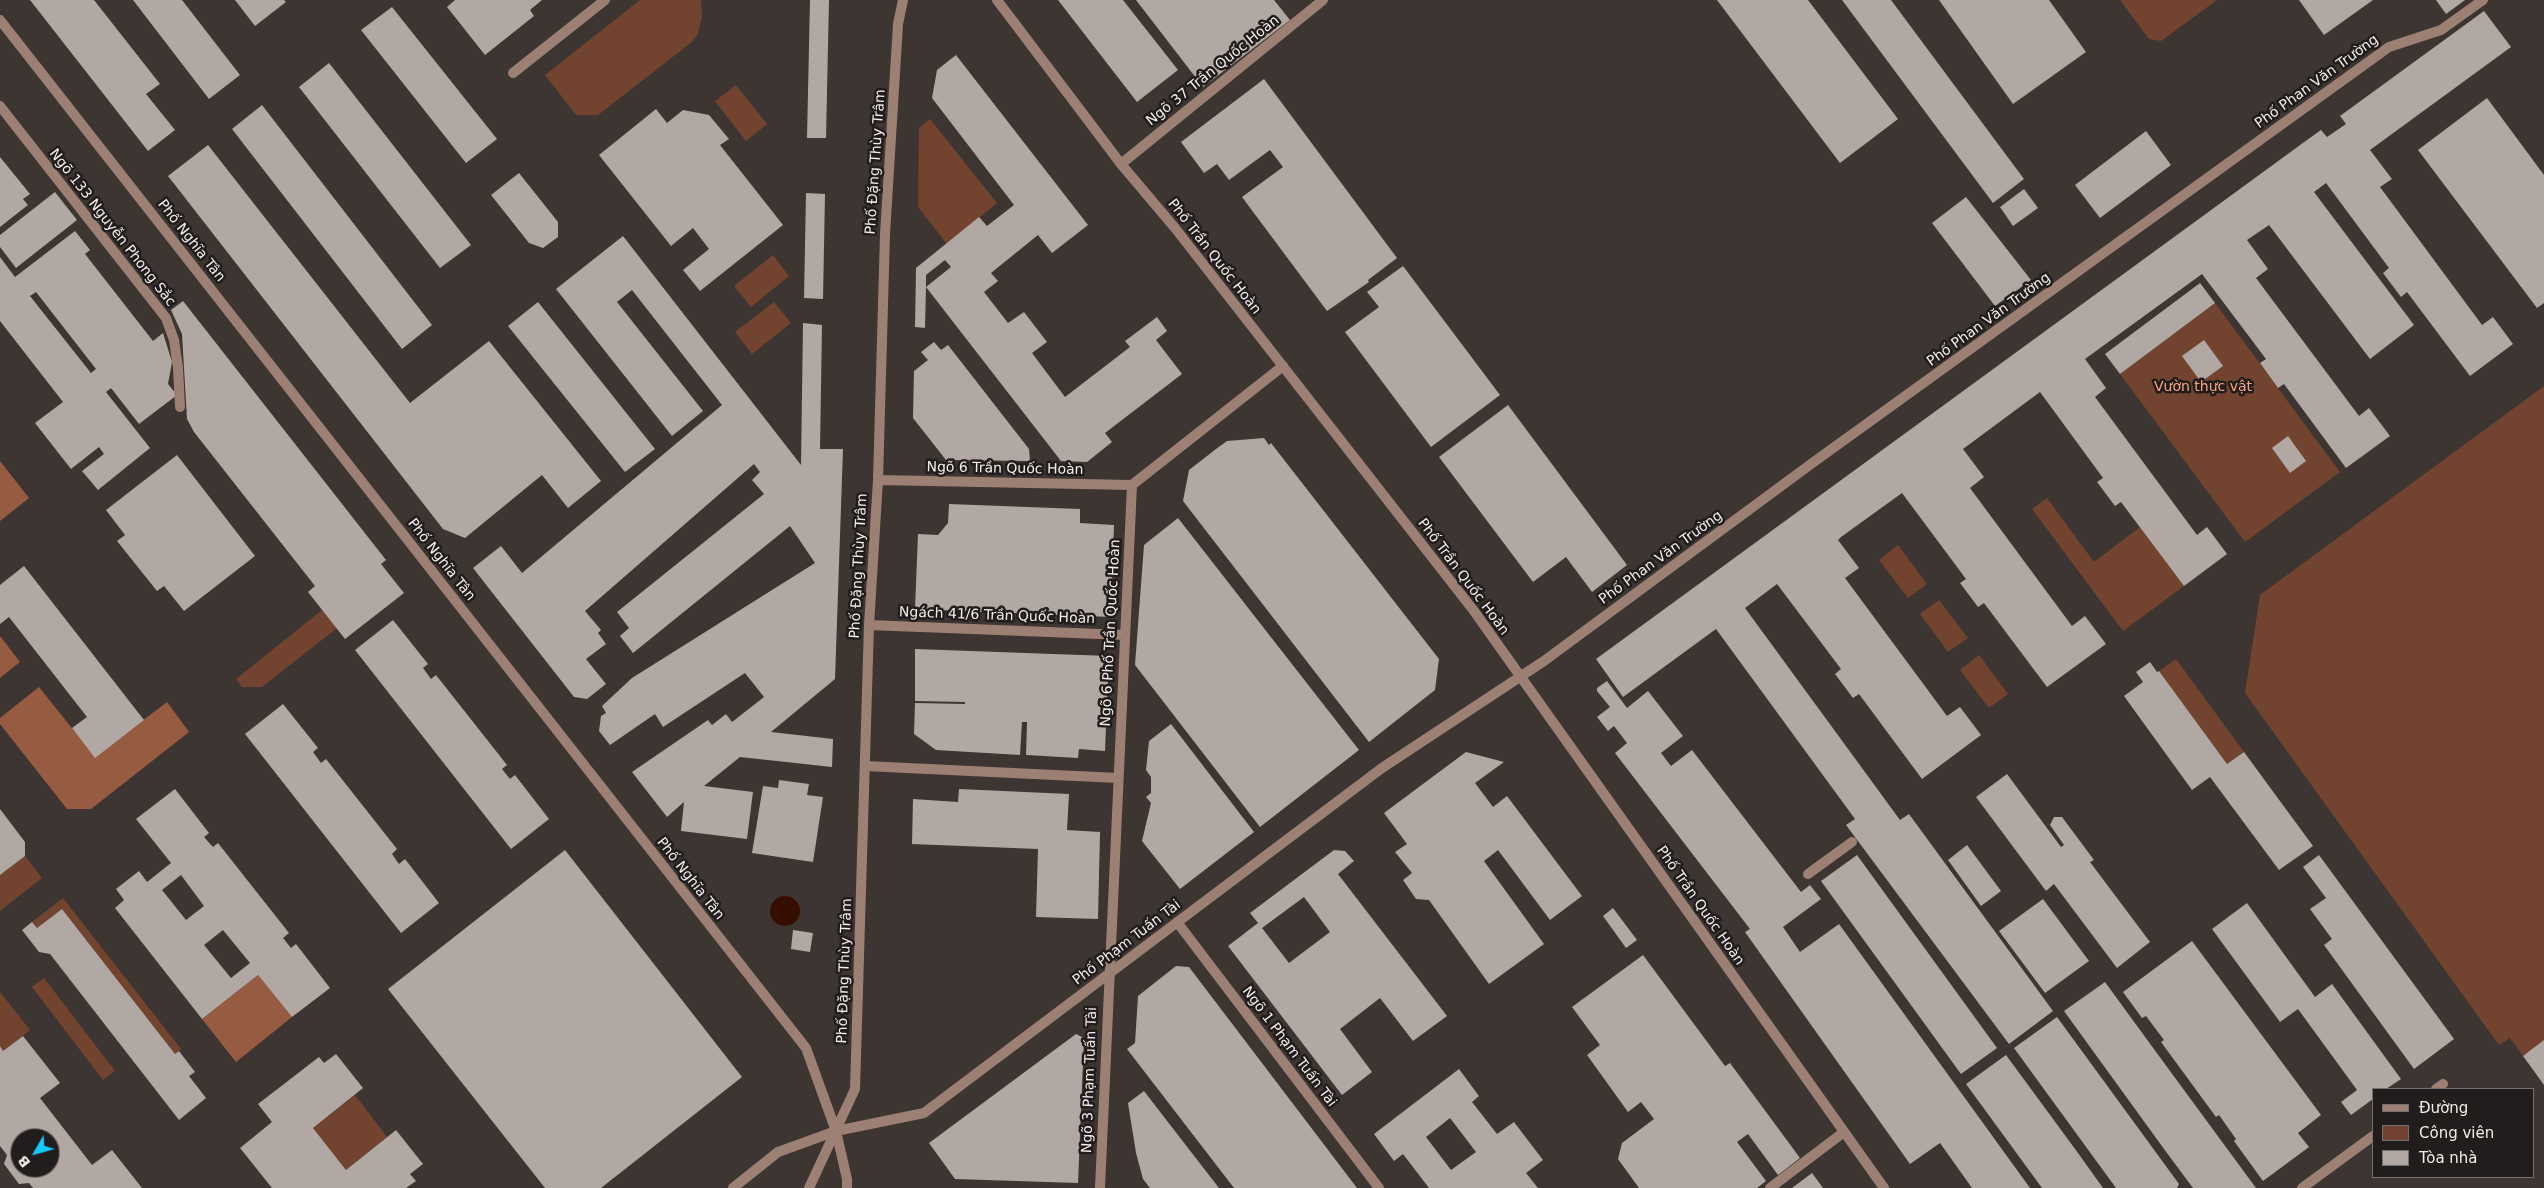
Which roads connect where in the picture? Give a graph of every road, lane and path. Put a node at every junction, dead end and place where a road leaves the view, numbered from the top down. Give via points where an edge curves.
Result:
1 (605, 0) edge
2 (903, 0) edge
3 (997, 0) edge
4 (1323, 0) edge
5 (2482, 0) edge
6 (0, 20) edge
7 (513, 73) dead end
8 (0, 106) edge
9 (1121, 164) junction
10 (1283, 366) junction
11 (180, 407) dead end
12 (878, 480) junction
13 (1132, 485) junction
14 (869, 625) junction
15 (1125, 635) junction
16 (1519, 677) junction
17 (865, 766) junction
18 (1118, 778) junction
19 (1852, 842) dead end
20 (1808, 874) dead end
21 (1177, 922) junction
22 (1108, 974) junction
23 (836, 1131) junction
24 (1844, 1132) junction
25 (2372, 1137) edge
26 (733, 1188) edge
27 (809, 1188) edge
28 (847, 1188) edge
29 (1100, 1188) edge
30 (1378, 1188) edge
31 (1770, 1188) edge
32 (1884, 1188) edge
33 (2302, 1188) edge

1 - 7 street
2 - 12 street, Phố Đặng Thùy Trâm via 898,24 885,234
3 - 9 street, Phố Trần Quốc Hoàn
4 - 9 street, Ngõ 37 Trần Quốc Hoàn
5 - 16 street, Phố Phan Văn Trường via 2441,30 2389,47 1826,453 1544,662
6 - 23 street, Phố Nghĩa Tân via 806,1048
8 - 11 street, Ngõ 133 Nguyễn Phong Sắc via 166,318 174,340
9 - 10 street, Phố Trần Quốc Hoàn
10 - 13 street
10 - 16 street, Phố Trần Quốc Hoàn via 1474,611
12 - 13 street, Ngõ 6 Trần Quốc Hoàn
12 - 14 street, Phố Đặng Thùy Trâm
13 - 15 street, Ngõ 6 Phố Trần Quốc Hoàn
14 - 15 street, Ngách 41/6 Trần Quốc Hoàn
14 - 17 street, Phố Đặng Thùy Trâm
15 - 18 street, Ngõ 6 Phố Trần Quốc Hoàn
16 - 21 street, Phố Phạm Tuấn Tài via 1374,774
16 - 24 street, Phố Trần Quốc Hoàn
17 - 18 street
17 - 23 street, Phố Đặng Thùy Trâm via 855,1089
18 - 22 street, Ngõ 6 Phố Trần Quốc Hoàn
19 - 20 street
21 - 22 street, Phố Phạm Tuấn Tài
21 - 30 street, Ngõ 1 Phạm Tuấn Tài
22 - 23 street, Phố Phạm Tuấn Tài via 924,1113
22 - 29 street, Ngõ 3 Phạm Tuấn Tài
23 - 26 street, Phố Phạm Tuấn Tài via 778,1152
23 - 27 street, Phố Đặng Thùy Trâm
23 - 28 street
24 - 31 street
24 - 32 street, Phố Trần Quốc Hoàn
25 - 33 street

